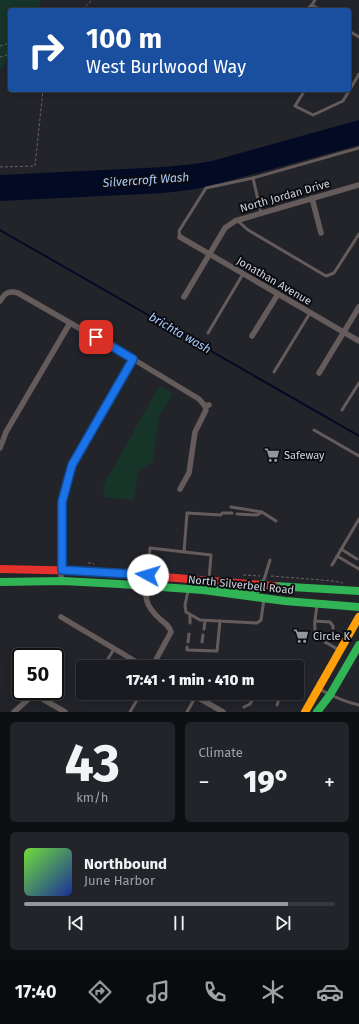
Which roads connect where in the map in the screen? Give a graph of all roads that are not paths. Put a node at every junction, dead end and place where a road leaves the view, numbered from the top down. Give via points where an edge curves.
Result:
1 (315, 0) edge
2 (312, 5) junction
3 (308, 8) edge
4 (317, 8) edge
5 (359, 74) edge
6 (351, 88) edge
7 (304, 92) edge
8 (348, 92) edge
9 (359, 148) edge
10 (253, 178) junction
11 (359, 185) edge
12 (312, 198) junction
13 (261, 213) junction
14 (237, 220) junction
15 (321, 233) dead end
16 (359, 234) edge
17 (180, 237) joint
18 (208, 255) junction
19 (243, 274) junction
20 (278, 294) junction
21 (184, 297) dead end
22 (0, 301) edge
23 (359, 307) edge
24 (310, 313) junction
25 (70, 323) junction
26 (344, 332) junction
27 (208, 333) dead end
28 (252, 336) dead end
29 (359, 341) edge
30 (133, 359) junction
31 (274, 372) dead end
32 (319, 373) dead end
33 (359, 383) edge
34 (342, 410) dead end
35 (314, 430) dead end
36 (0, 448) edge
37 (359, 456) edge
38 (180, 489) dead end
39 (231, 507) dead end
40 (262, 512) junction
41 (232, 513) dead end
42 (237, 514) dead end
43 (359, 519) edge
44 (276, 521) dead end
45 (341, 549) junction
46 (184, 552) junction
47 (337, 556) junction
48 (357, 559) dead end
49 (270, 560) dead end
50 (332, 565) dead end
51 (0, 569) edge
52 (359, 569) edge
53 (62, 570) junction
54 (148, 575) junction
55 (209, 580) junction
56 (61, 581) junction
57 (0, 582) edge
58 (262, 584) junction
59 (146, 587) junction
60 (188, 590) junction
61 (203, 590) junction
62 (359, 591) edge
63 (264, 599) junction
64 (317, 604) junction
65 (359, 607) edge
66 (190, 615) junction
67 (60, 617) dead end
68 (359, 617) edge
69 (205, 621) junction
70 (220, 621) junction
71 (315, 621) junction
72 (190, 623) dead end
73 (204, 629) dead end
74 (189, 634) dead end
75 (203, 635) dead end
76 (188, 642) dead end
77 (202, 642) dead end
78 (326, 643) junction
79 (359, 645) edge
80 (187, 647) dead end
81 (114, 649) junction
82 (340, 651) junction
83 (107, 660) edge
84 (133, 660) edge
85 (156, 660) edge
86 (319, 688) junction
87 (330, 695) junction
88 (137, 700) edge
89 (194, 700) edge
90 (203, 700) edge
91 (252, 700) edge
92 (278, 700) edge
93 (277, 704) dead end
94 (358, 705) edge
95 (244, 706) dead end
96 (14, 712) edge
97 (65, 712) edge
98 (130, 712) edge
99 (187, 712) edge
100 (223, 712) edge
101 (305, 712) edge
102 (317, 712) edge

1 - 2 lane
2 - 3 lane
2 - 4 lane
5 - 6 lane
7 - 8 lane via 295,106 313,115 343,101
9 - 10 lane
10 - 13 lane
10 - 17 lane via 206,188 179,231
11 - 12 street, North Jordan Drive
12 - 13 street, North Jordan Drive
12 - 15 street
13 - 14 street, North Jordan Drive
14 - 16 lane via 248,230 326,276 334,273
14 - 18 street, North Jordan Drive via 225,228
17 - 18 street, Jonathan Avenue
18 - 19 street, Jonathan Avenue
18 - 21 street, North Jordan Drive
19 - 20 street, Jonathan Avenue
19 - 27 lane
20 - 24 street, Jonathan Avenue
20 - 28 street
22 - 25 street via 8,291 18,293
23 - 26 street
24 - 26 street, Jonathan Avenue
24 - 31 lane
25 - 30 street
25 - 36 street via 6,432
26 - 29 street, Jonathan Avenue
26 - 32 street
30 - 38 street via 207,405 195,432 189,473
30 - 53 street via 72,465 62,502
33 - 34 lane
35 - 37 lane
39 - 40 lane
40 - 42 lane via 257,515
40 - 44 lane
41 - 46 lane via 187,513
43 - 45 lane
45 - 47 lane
45 - 48 lane
46 - 54 lane via 150,548
46 - 55 lane via 211,555
47 - 50 lane
47 - 52 lane
49 - 58 lane
51 - 53 main road, North Silverbell Road
53 - 54 main road, North Silverbell Road
53 - 56 street
54 - 55 main road, North Silverbell Road
54 - 59 street
55 - 58 main road, North Silverbell Road
56 - 57 main road, North Silverbell Road
56 - 59 main road, North Silverbell Road
58 - 61 main road via 254,591 222,588
58 - 62 main road, North Silverbell Road
59 - 60 main road, North Silverbell Road
59 - 85 street via 148,605 170,626 171,632
60 - 61 main road, North Silverbell Road
60 - 66 lane via 185,605 186,612
61 - 63 main road, North Silverbell Road
63 - 64 main road, North Silverbell Road
63 - 70 lane via 261,620 258,623
64 - 65 main road, North Silverbell Road
64 - 71 lane
66 - 69 lane
66 - 72 lane
67 - 81 street
68 - 82 main road
69 - 70 lane
69 - 73 lane
70 - 80 lane via 216,652 202,649 187,650
71 - 78 lane via 317,638
71 - 78 lane via 330,622 333,626
74 - 76 lane
75 - 77 lane
78 - 82 lane
79 - 87 main road
81 - 83 lane
81 - 84 street
82 - 86 main road
86 - 87 lane
86 - 101 main road
87 - 94 lane
87 - 102 main road
88 - 98 lane
89 - 99 lane
90 - 100 street
91 - 95 lane
92 - 93 lane
96 - 97 street via 34,694

